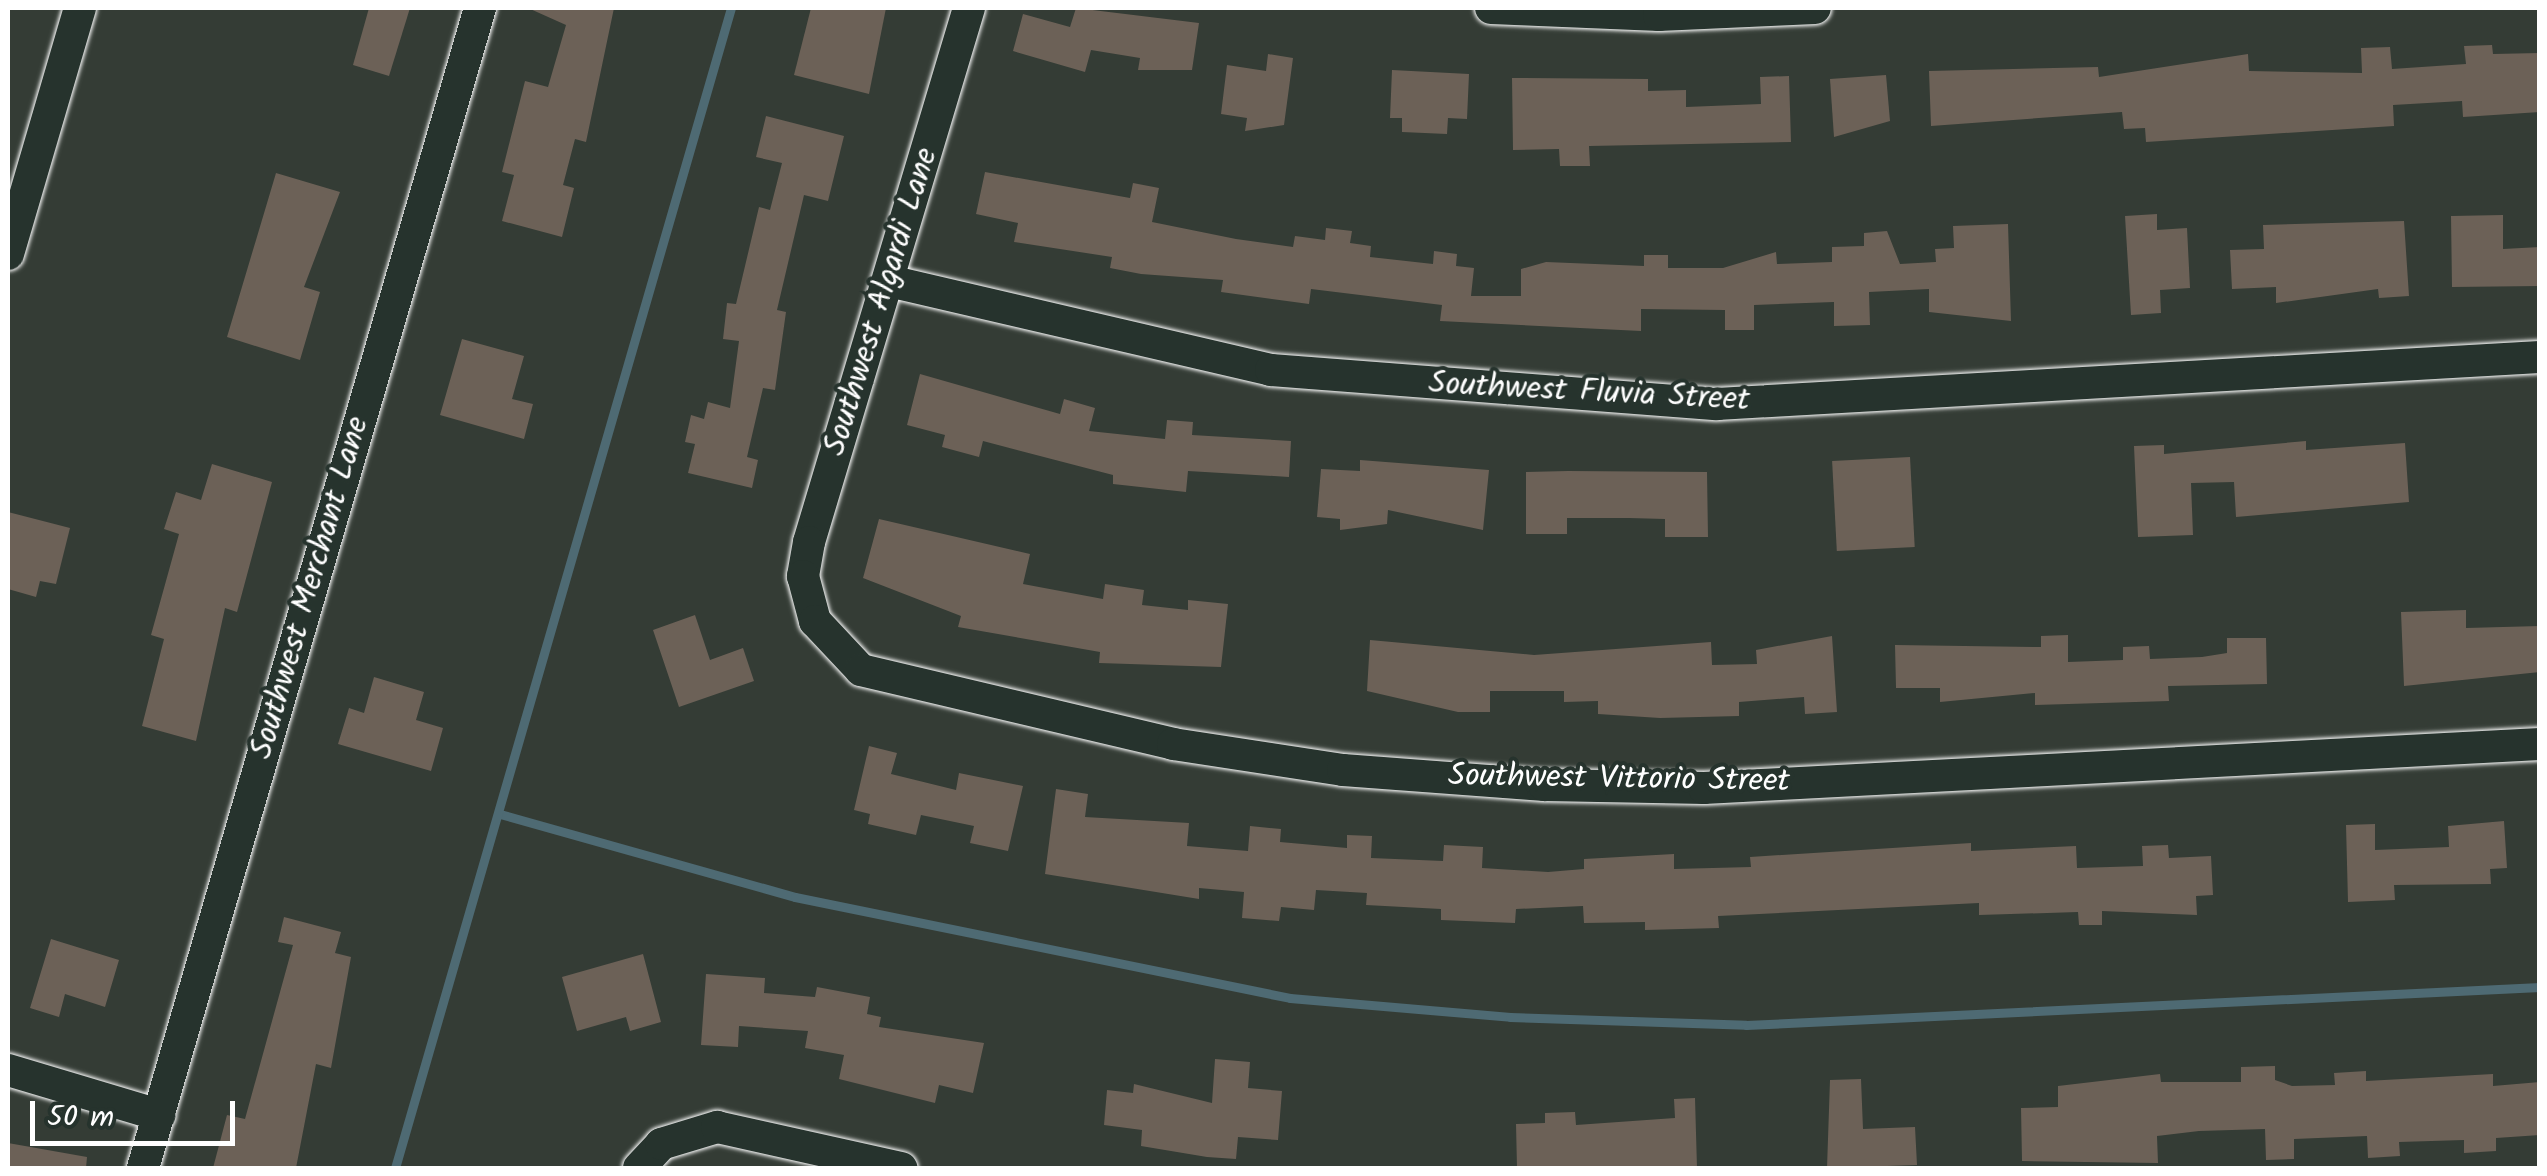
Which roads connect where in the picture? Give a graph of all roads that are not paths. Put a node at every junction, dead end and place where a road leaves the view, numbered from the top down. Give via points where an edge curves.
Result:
1 (80, 8) edge
2 (480, 8) edge
3 (970, 8) edge
4 (1491, 8) edge
5 (1815, 8) edge
6 (8, 254) edge
7 (889, 281) junction
8 (2540, 357) edge
9 (806, 598) joint
10 (2540, 744) edge
11 (8, 1070) edge
12 (158, 1115) junction
13 (142, 1168) edge
14 (638, 1168) edge
15 (901, 1168) edge

1 - 6 street
2 - 12 street, Southwest Merchant Lane
3 - 7 street, Southwest Algardi Lane
4 - 5 street via 1660,15
7 - 8 street, Southwest Fluvia Street via 1271,370 1716,404
7 - 9 street, Southwest Algardi Lane via 809,542
9 - 10 street, Southwest Vittorio Street via 841,657 886,680 1173,744 1343,770 1704,788
11 - 12 street
12 - 13 street, Southwest Merchant Lane
14 - 15 street via 661,1144 698,1128

